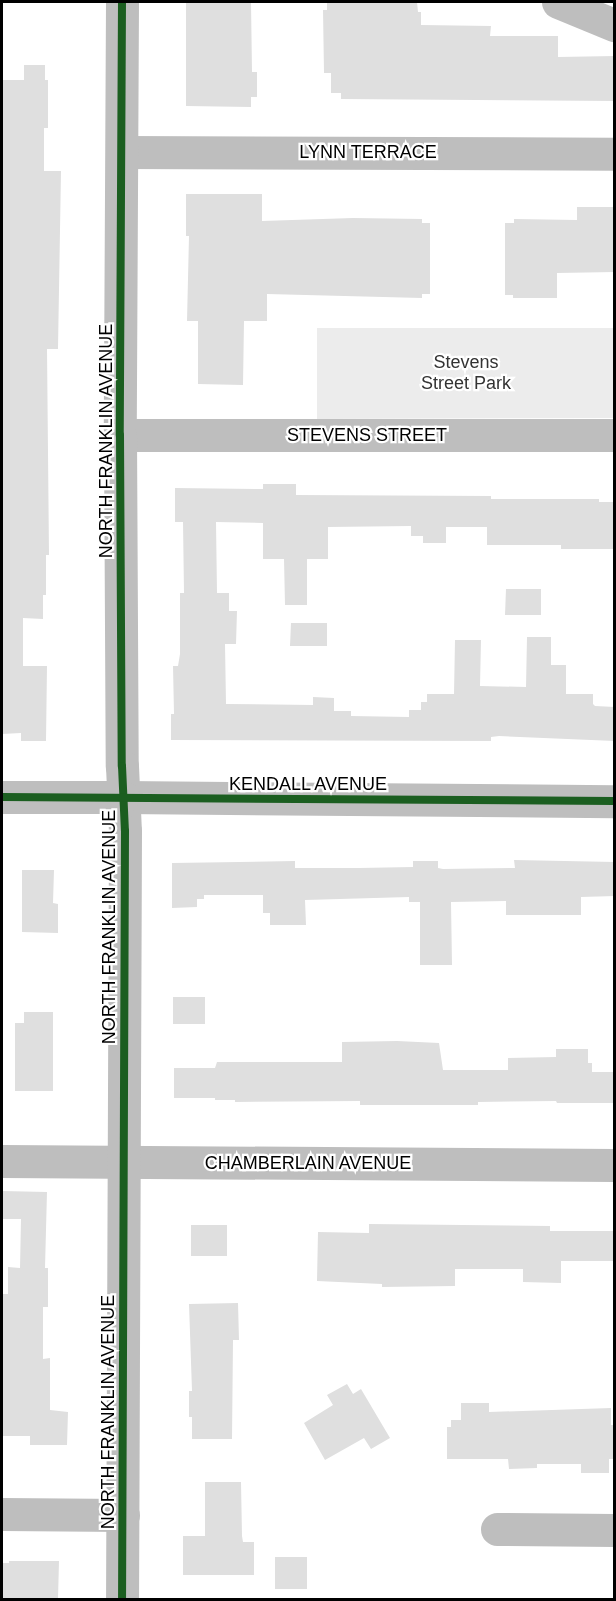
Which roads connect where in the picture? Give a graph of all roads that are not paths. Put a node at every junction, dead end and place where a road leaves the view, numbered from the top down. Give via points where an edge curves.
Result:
1 (122, 2) edge
2 (558, 2) edge
3 (615, 26) edge
4 (122, 152) junction
5 (615, 154) edge
6 (120, 435) junction
7 (615, 435) edge
8 (2, 797) edge
9 (123, 797) junction
10 (615, 801) edge
11 (2, 1161) edge
12 (124, 1161) junction
13 (615, 1165) edge
14 (2, 1514) edge
15 (123, 1515) junction
16 (497, 1529) dead end
17 (615, 1530) edge
18 (122, 1599) edge

1 - 4 street, NORTH FRANKLIN AVENUE
2 - 3 street
4 - 5 street, LYNN TERRACE
4 - 6 street, NORTH FRANKLIN AVENUE
6 - 7 street, STEVENS STREET
6 - 9 street, NORTH FRANKLIN AVENUE
8 - 9 street, KENDALL AVENUE
9 - 10 street, KENDALL AVENUE
9 - 12 street, NORTH FRANKLIN AVENUE
11 - 12 street, CHAMBERLAIN AVENUE
12 - 13 street, CHAMBERLAIN AVENUE
12 - 15 street, NORTH FRANKLIN AVENUE
14 - 15 street
15 - 18 street, NORTH FRANKLIN AVENUE
16 - 17 street

